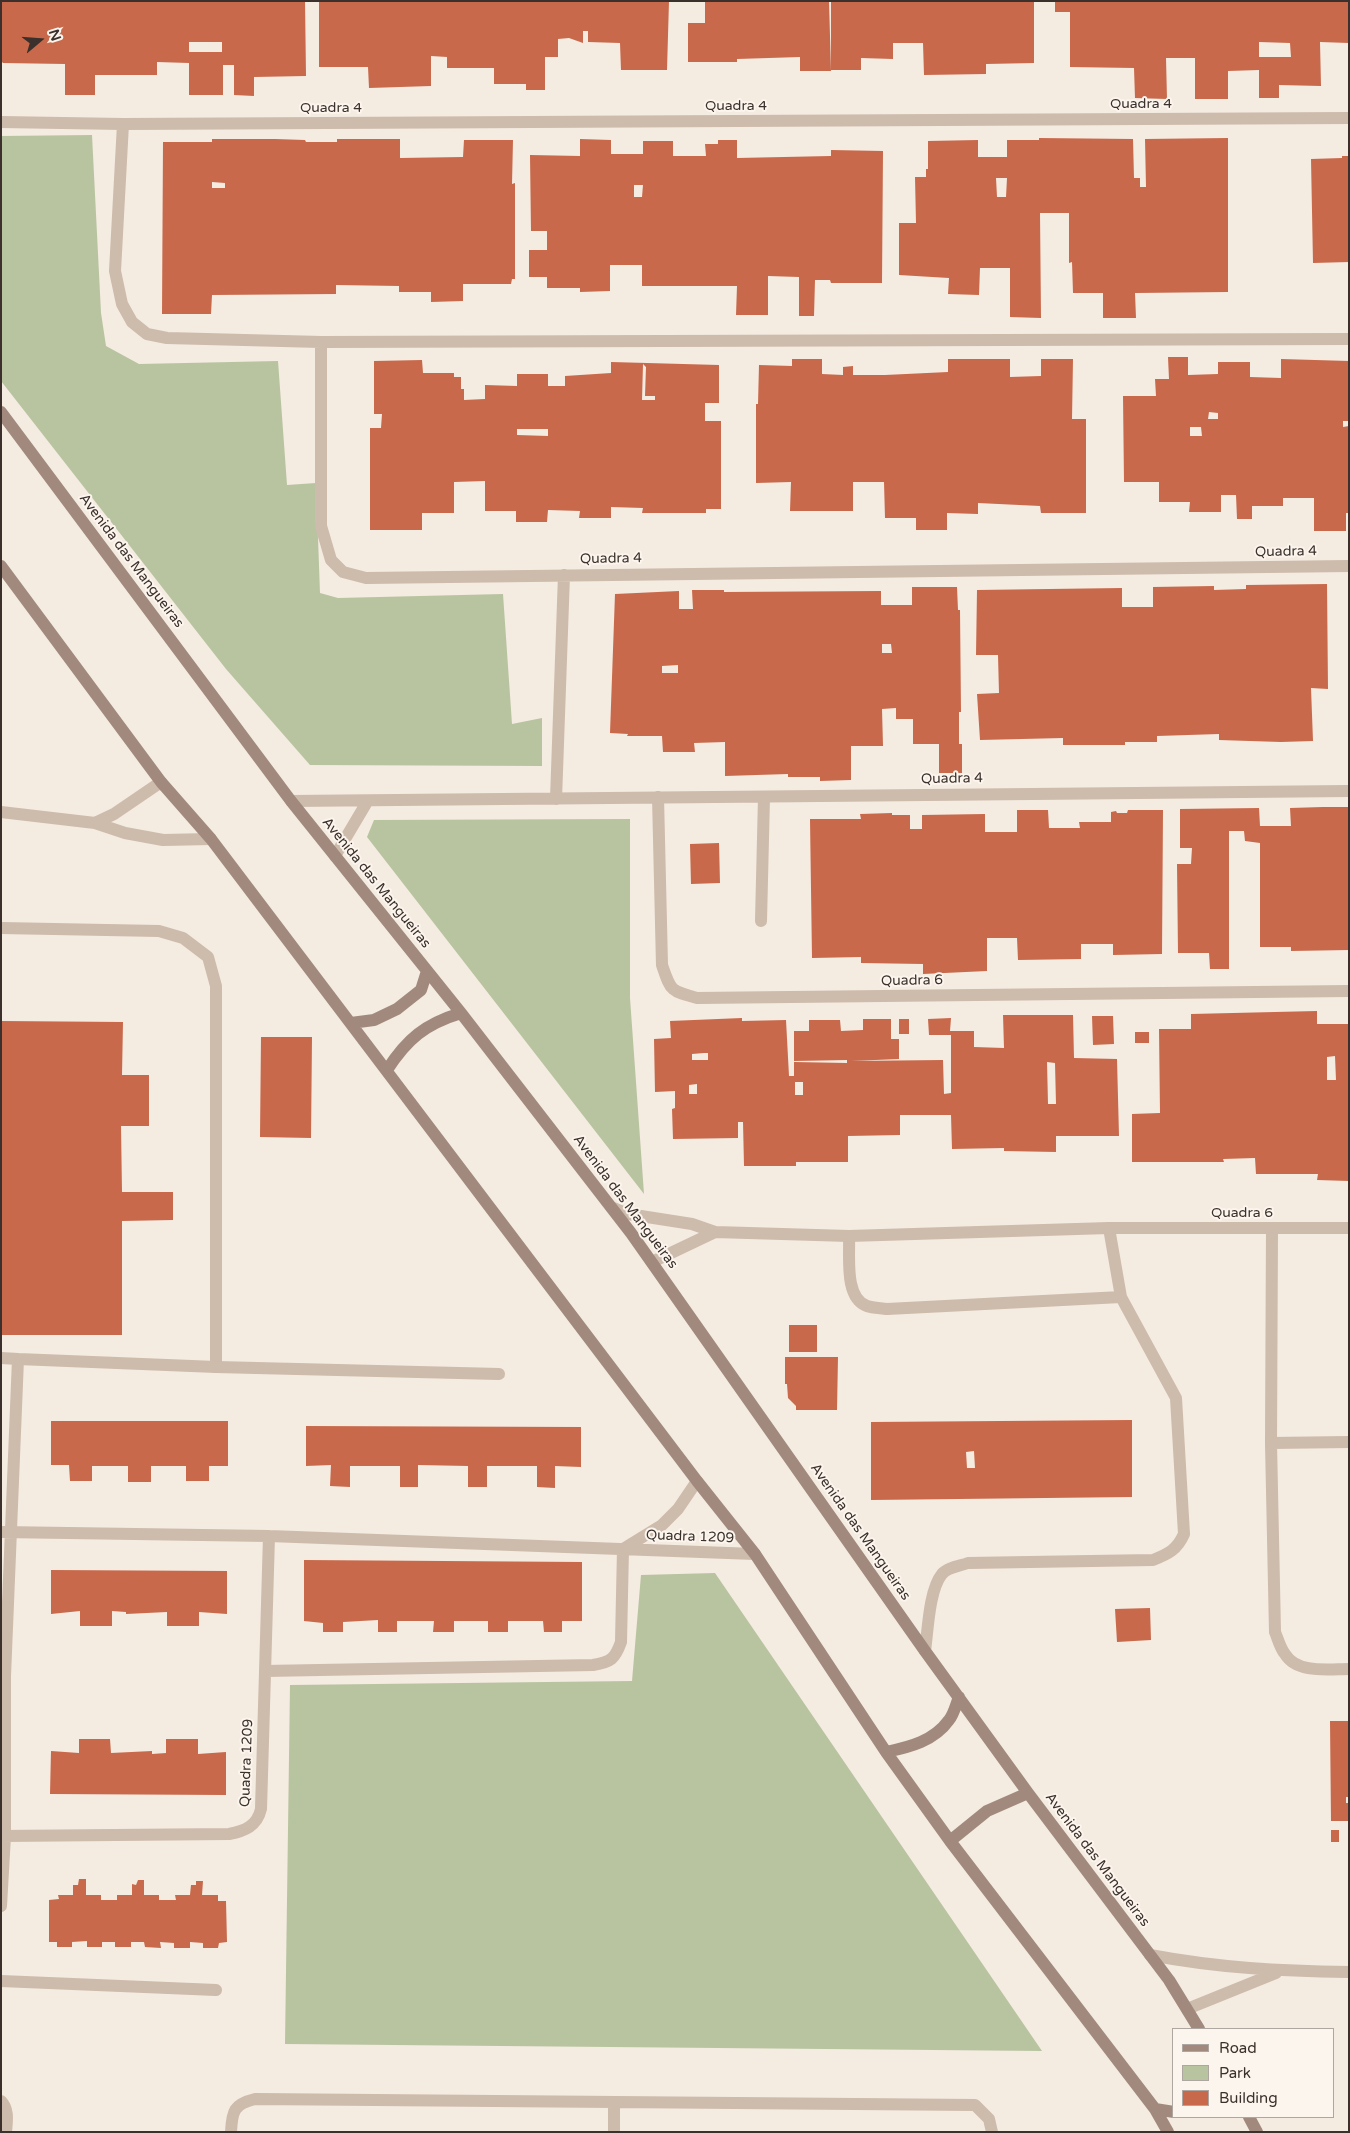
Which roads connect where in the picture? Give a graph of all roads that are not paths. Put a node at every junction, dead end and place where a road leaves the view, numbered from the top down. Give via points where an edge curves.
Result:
1 (1349, 118) edge
2 (1, 122) edge
3 (123, 124) junction
4 (1349, 340) edge
5 (321, 342) junction
6 (1, 412) edge
7 (1, 566) edge
8 (1349, 566) edge
9 (564, 574) junction
10 (161, 782) junction
11 (1349, 791) edge
12 (764, 797) junction
13 (658, 798) junction
14 (556, 799) junction
15 (291, 801) junction
16 (367, 802) junction
17 (1, 812) edge
18 (95, 823) junction
19 (211, 839) junction
20 (335, 856) junction
21 (762, 921) dead end
22 (1, 928) edge
23 (427, 971) junction
24 (1349, 991) edge
25 (461, 1013) junction
26 (350, 1023) junction
27 (386, 1070) junction
28 (611, 1206) junction
29 (1109, 1228) junction
30 (1349, 1228) edge
31 (1272, 1229) junction
32 (715, 1232) junction
33 (849, 1236) junction
34 (652, 1262) junction
35 (1121, 1297) junction
36 (1, 1358) edge
37 (18, 1359) junction
38 (216, 1367) junction
39 (499, 1374) dead end
40 (1349, 1442) edge
41 (1271, 1443) junction
42 (697, 1481) junction
43 (6, 1532) edge
44 (269, 1536) junction
45 (623, 1549) junction
46 (755, 1554) junction
47 (925, 1651) junction
48 (1349, 1669) edge
49 (265, 1671) junction
50 (3, 1676) edge
51 (959, 1698) junction
52 (886, 1752) junction
53 (1028, 1793) junction
54 (3, 1836) edge
55 (950, 1841) junction
56 (1, 1906) edge
57 (1150, 1955) junction
58 (1280, 1972) junction
59 (1349, 1972) edge
60 (1, 1981) edge
61 (216, 1990) dead end
62 (1187, 2009) junction
63 (1198, 2028) edge
64 (1, 2101) edge
65 (614, 2102) junction
66 (1155, 2109) junction
67 (1172, 2112) edge
68 (1250, 2118) edge
69 (6, 2132) edge
70 (231, 2132) edge
71 (614, 2132) edge
72 (992, 2132) edge
73 (1168, 2132) edge
74 (1257, 2132) edge

1 - 3 street, Quadra 4
2 - 3 street, Quadra 4
3 - 5 street via 115,271 122,304 132,322 147,334 167,338
4 - 5 street
5 - 9 street, Quadra 4 via 321,526 331,560 343,572 366,578
6 - 15 main road, Avenida das Mangueiras
7 - 10 main road
8 - 9 street, Quadra 4
9 - 14 street, Quadra 4
10 - 18 street via 136,801
10 - 19 main road
11 - 12 street, Quadra 4
12 - 13 street, Quadra 4
12 - 21 street
13 - 14 street, Quadra 4
13 - 24 street, Quadra 6 via 662,965 669,986 677,993 697,998
14 - 16 street, Quadra 4
15 - 16 street, Quadra 4
15 - 20 main road, Avenida das Mangueiras
16 - 20 street
17 - 18 street
18 - 19 street via 124,833 163,840
19 - 26 main road
20 - 23 main road, Avenida das Mangueiras
22 - 38 street via 159,931 183,938 208,957 216,986
23 - 25 main road, Avenida das Mangueiras
23 - 26 main road via 421,990 398,1009 374,1020
25 - 27 main road via 424,1029 400,1050
25 - 28 main road, Avenida das Mangueiras
26 - 27 main road
27 - 42 main road
28 - 32 street, Quadra 6 via 628,1214 692,1224
28 - 34 main road, Avenida das Mangueiras
29 - 31 street, Quadra 6
29 - 33 street, Quadra 6
29 - 35 street
30 - 31 street, Quadra 6
31 - 41 street
32 - 33 street, Quadra 6
32 - 34 street, Quadra 6
33 - 35 street via 851,1291 867,1306 887,1308
34 - 47 main road, Avenida das Mangueiras
35 - 47 street via 1176,1398 1184,1534 1179,1544 1172,1552 1153,1560 968,1564 952,1568 943,1573 934,1590
36 - 37 street
37 - 38 street
37 - 43 street
38 - 39 street
40 - 41 street
41 - 48 street via 1275,1632 1285,1656 1298,1665 1315,1670
42 - 45 street, Quadra 1209 via 678,1509 662,1525
42 - 46 main road
43 - 44 street, Quadra 1209
43 - 50 street
44 - 45 street, Quadra 1209
44 - 49 street, Quadra 1209
45 - 46 street, Quadra 1209
45 - 49 street via 621,1642 616,1655 606,1663
46 - 52 main road
47 - 51 main road, Avenida das Mangueiras
49 - 54 street, Quadra 1209 via 261,1809 259,1818 250,1827 229,1834
50 - 54 street
51 - 52 main road via 950,1719 932,1738
51 - 53 main road, Avenida das Mangueiras
52 - 55 main road
53 - 55 main road via 987,1811
53 - 57 main road, Avenida das Mangueiras
54 - 56 street
55 - 66 main road
57 - 58 street
57 - 62 main road, Avenida das Mangueiras
58 - 59 street
58 - 62 street
60 - 61 street
62 - 63 main road, Avenida das Mangueiras
64 - 69 street via 8,2119
65 - 70 street via 255,2099 240,2102 232,2118
65 - 71 street
65 - 72 street via 975,2105 988,2119
66 - 67 main road
66 - 73 main road
68 - 74 main road

